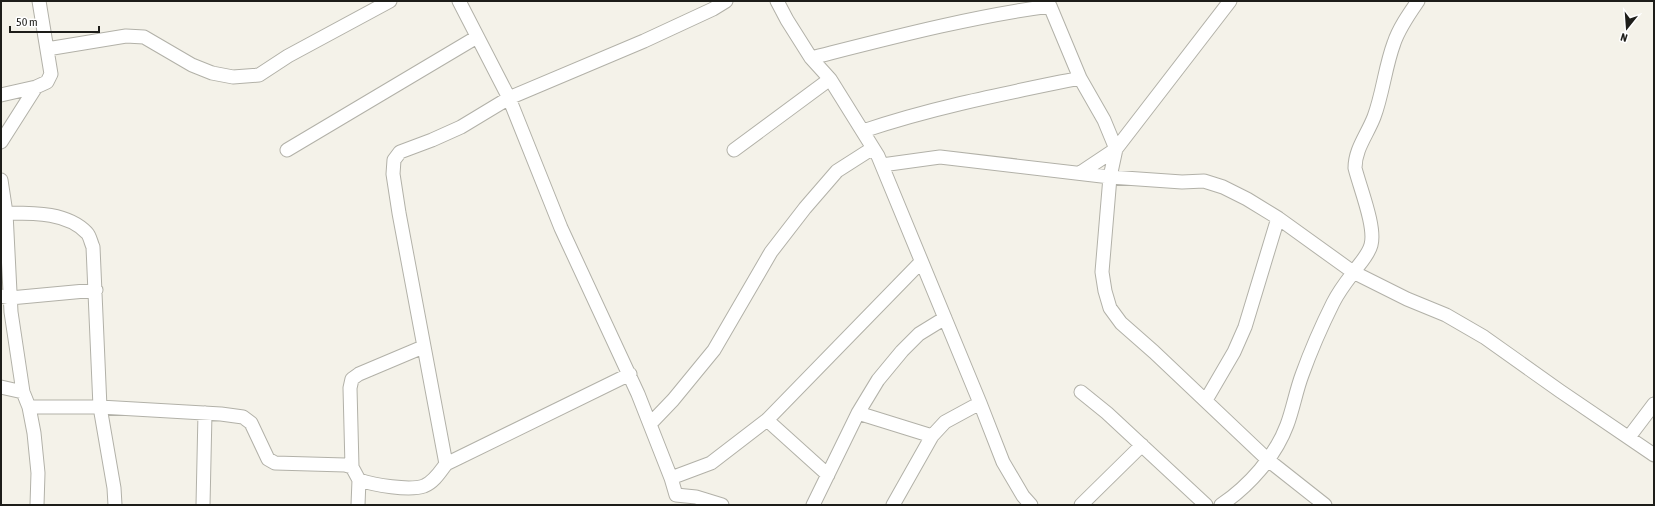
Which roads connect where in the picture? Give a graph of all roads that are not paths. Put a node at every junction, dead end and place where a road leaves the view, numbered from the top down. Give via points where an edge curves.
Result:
1 (39, 1) edge
2 (390, 1) edge
3 (460, 1) edge
4 (726, 1) edge
5 (778, 1) edge
6 (1230, 1) edge
7 (1418, 1) edge
8 (1052, 3) edge
9 (477, 37) junction
10 (47, 49) junction
11 (811, 58) junction
12 (1080, 78) junction
13 (830, 79) junction
14 (36, 87) junction
15 (1, 95) edge
16 (509, 98) junction
17 (863, 131) junction
18 (1, 142) edge
19 (873, 148) junction
20 (1116, 149) junction
21 (287, 150) dead end
22 (734, 150) dead end
23 (882, 165) junction
24 (1080, 173) junction
25 (1110, 177) junction
26 (1, 180) edge
27 (6, 213) junction
28 (1278, 218) junction
29 (921, 262) junction
30 (1353, 272) junction
31 (96, 290) junction
32 (5, 297) edge
33 (945, 318) junction
34 (423, 347) junction
35 (630, 374) junction
36 (1, 387) edge
37 (23, 392) junction
38 (1081, 392) dead end
39 (1206, 400) junction
40 (980, 403) junction
41 (1654, 404) edge
42 (29, 407) junction
43 (100, 407) junction
44 (205, 413) junction
45 (858, 413) junction
46 (767, 420) junction
47 (650, 424) junction
48 (932, 436) junction
49 (1629, 437) junction
50 (1142, 445) junction
51 (1654, 455) edge
52 (1268, 460) junction
53 (446, 464) junction
54 (352, 467) junction
55 (828, 475) junction
56 (671, 478) junction
57 (359, 480) junction
58 (677, 500) edge
59 (37, 505) edge
60 (115, 505) edge
61 (203, 505) edge
62 (358, 505) edge
63 (722, 505) edge
64 (813, 505) edge
65 (893, 505) edge
66 (1031, 505) edge
67 (1081, 505) edge
68 (1206, 505) edge
69 (1221, 505) edge
70 (1325, 505) edge

1 - 10 street
2 - 10 street via 258,75 233,77 212,73 192,66 144,37 126,36
3 - 9 street
4 - 16 street via 644,41
5 - 11 street
6 - 20 street
7 - 30 street via 1408,14 1394,43 1374,117 1355,158 1355,168 1372,231 1371,246
8 - 11 street via 920,30
8 - 12 street
9 - 16 street
9 - 21 street
10 - 14 street via 51,74 47,82
11 - 13 street
12 - 17 street via 962,102 906,116
12 - 20 street via 1104,120
13 - 17 street
13 - 22 street
14 - 15 street
14 - 18 street
16 - 34 street via 461,127 400,152 394,160 393,174 399,213
16 - 35 street via 561,228
17 - 19 street
19 - 23 street
19 - 47 street via 838,171 805,208 771,252 714,350
20 - 24 street
20 - 25 street
23 - 24 street via 940,157
23 - 29 street
24 - 25 street
25 - 28 street via 1204,182 1223,187
25 - 39 street via 1102,272 1110,308 1121,323
26 - 27 street
27 - 31 street via 36,213 58,217 75,224 88,234 93,247
27 - 32 street
28 - 30 street
28 - 39 street via 1245,327 1234,352
29 - 33 street
29 - 46 street
30 - 49 street via 1446,315 1484,337
30 - 52 street via 1334,301 1316,338 1287,425
31 - 32 street
31 - 43 street
32 - 37 street
33 - 40 street
33 - 45 street via 919,334 902,351 878,380
34 - 53 street
34 - 54 street via 352,379
35 - 47 street
35 - 53 street
36 - 37 street
37 - 42 street
38 - 50 street
39 - 52 street
40 - 48 street via 945,422
40 - 66 street via 1003,462
41 - 49 street
42 - 43 street
42 - 59 street via 38,473
43 - 44 street
43 - 60 street
44 - 54 street via 243,417 251,423 268,459 275,463
44 - 61 street
45 - 48 street
45 - 55 street
46 - 55 street
46 - 56 street via 711,463
47 - 56 street
48 - 65 street
49 - 51 street
50 - 67 street
50 - 68 street
52 - 69 street via 1237,494
52 - 70 street
53 - 57 street via 425,486 415,488 371,484
54 - 57 street
55 - 64 street
56 - 58 street
57 - 62 street
58 - 63 street via 696,498

